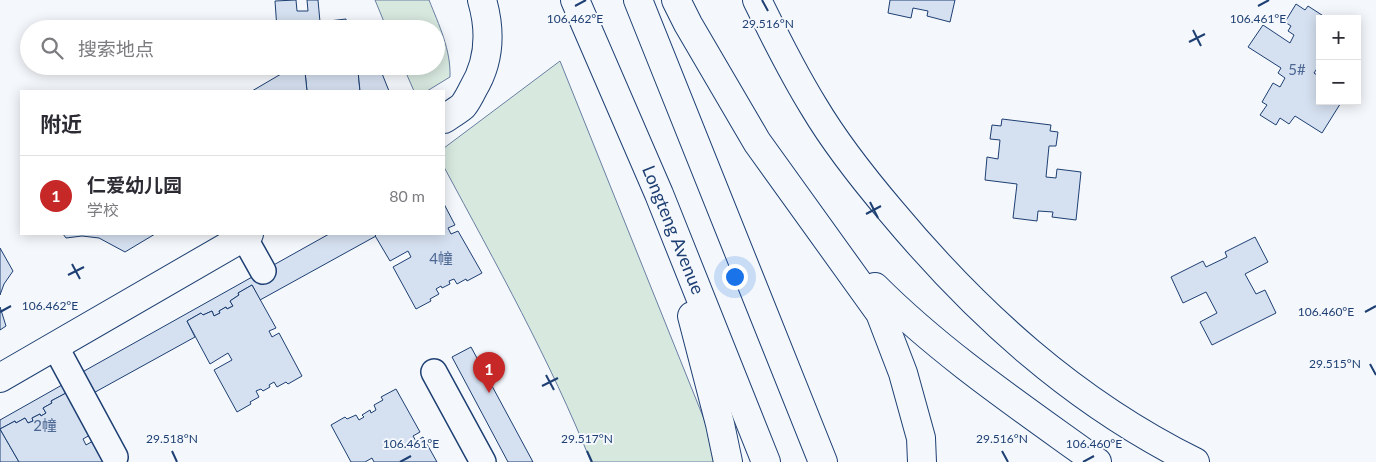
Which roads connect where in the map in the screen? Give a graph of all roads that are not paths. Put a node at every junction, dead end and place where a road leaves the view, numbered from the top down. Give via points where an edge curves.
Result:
1 (482, 0) edge
2 (499, 0) edge
3 (575, 0) edge
4 (638, 0) edge
5 (676, 0) edge
6 (758, 0) edge
7 (454, 112) edge
8 (659, 194) junction
9 (246, 235) edge
10 (824, 236) junction
11 (263, 271) dead end
12 (55, 346) junction
13 (434, 372) dead end
14 (0, 378) edge
15 (115, 457) dead end
16 (482, 462) edge
17 (728, 462) edge
18 (766, 462) edge
19 (823, 462) edge
20 (922, 462) edge
21 (1097, 462) edge
22 (1195, 462) edge

1 - 7 main road via 487,18 487,52 475,86
2 - 7 main road via 503,17 499,58 486,81
3 - 8 main road, Longteng Avenue
4 - 19 main road
5 - 10 main road via 757,142
6 - 22 main road via 814,108 855,168 967,295 1078,392 1148,437
8 - 17 main road
8 - 18 main road, Longteng Avenue
9 - 11 lane
9 - 12 main road
10 - 20 main road via 880,313 904,373 921,438
10 - 21 main road via 902,314 952,356
12 - 14 main road
12 - 15 lane
13 - 16 lane

